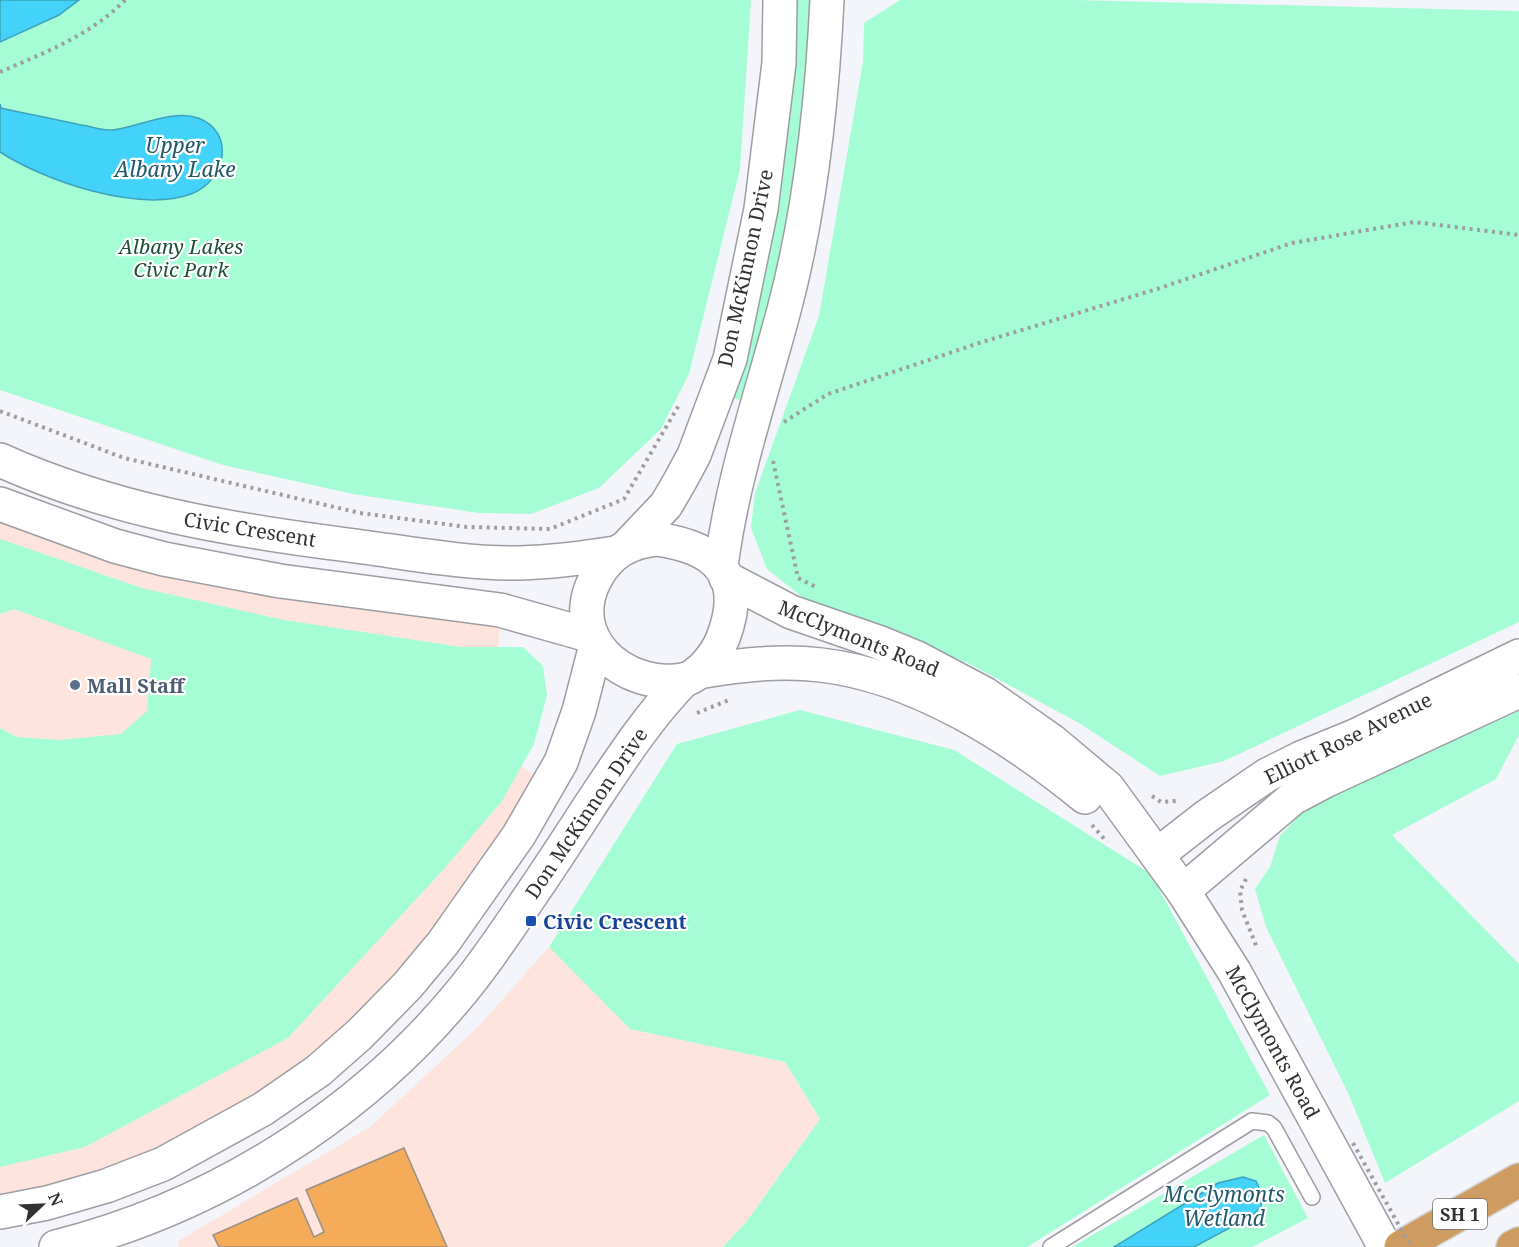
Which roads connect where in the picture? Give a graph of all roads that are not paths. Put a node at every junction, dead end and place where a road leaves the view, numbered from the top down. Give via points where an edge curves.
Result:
1 (780, 0) edge
2 (827, 0) edge
3 (0, 460) edge
4 (0, 504) edge
5 (622, 549) junction
6 (724, 572) junction
7 (594, 640) junction
8 (1519, 656) edge
9 (691, 676) junction
10 (1519, 691) edge
11 (1153, 850) junction
12 (1184, 891) junction
13 (1519, 1180) edge
14 (1312, 1197) dead end
15 (0, 1212) edge
16 (1519, 1244) edge
17 (56, 1247) edge
18 (1051, 1247) edge
19 (1385, 1247) edge
20 (1401, 1247) edge
21 (1514, 1247) edge

1 - 5 main road, Don McKinnon Drive via 779,63 761,209 729,358 694,455 680,481 666,505
2 - 6 main road via 819,123 802,228 784,309 740,465
3 - 5 main road, Civic Crescent via 63,486 130,506 264,534 518,563 578,559
4 - 7 main road via 115,546 164,559 280,581 500,610
5 - 6 main road via 656,539 674,541 704,552
5 - 7 main road via 603,566 594,581 587,617
6 - 9 main road via 730,608 727,625 721,642
6 - 11 main road, McClymonts Road via 791,612 916,658 985,694 1052,741 1108,788
7 - 9 main road via 623,671 639,676
7 - 15 main road via 579,711 564,754 519,835 443,943 360,1034 318,1071 263,1109 163,1164 106,1186
8 - 11 main road, Elliott Rose Avenue via 1267,775
9 - 11 main road, McClymonts Road via 735,666 802,663 845,669 891,682 951,708 1013,744 1059,775
9 - 17 main road, Don McKinnon Drive via 658,706 462,993 409,1048 331,1116 225,1184 119,1228
10 - 12 main road, Elliott Rose Avenue via 1293,798
11 - 12 main road, McClymonts Road
12 - 19 main road, McClymonts Road via 1343,1148
13 - 20 highway, SH 1
14 - 18 lane via 1274,1128 1252,1121
16 - 21 highway

